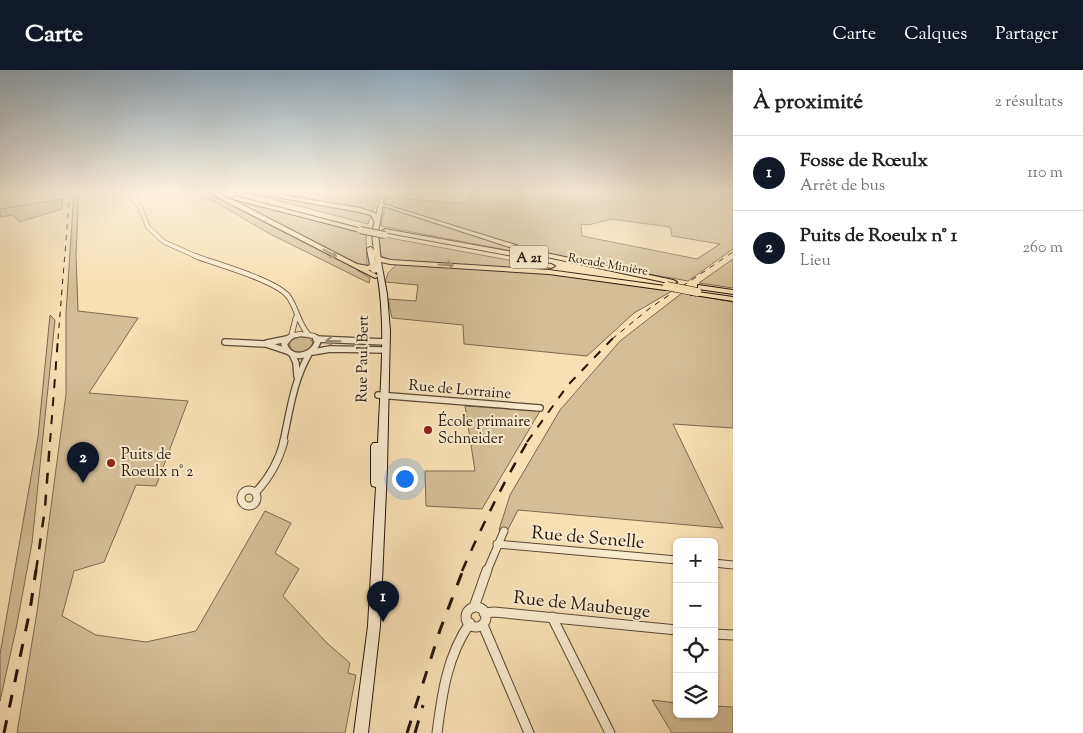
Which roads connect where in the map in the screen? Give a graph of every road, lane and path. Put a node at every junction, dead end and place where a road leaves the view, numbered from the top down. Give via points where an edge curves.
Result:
1 (146, 222) edge
2 (271, 222) edge
3 (334, 222) edge
4 (339, 222) edge
5 (374, 222) edge
6 (377, 222) edge
7 (434, 222) edge
8 (361, 228) junction
9 (370, 249) joint
10 (377, 267) junction
11 (669, 286) junction
12 (698, 291) junction
13 (733, 292) edge
14 (733, 298) edge
15 (296, 315) junction
16 (308, 334) junction
17 (290, 337) junction
18 (316, 339) junction
19 (225, 342) dead end
20 (260, 343) junction
21 (383, 346) junction
22 (289, 353) junction
23 (311, 353) junction
24 (297, 378) junction
25 (381, 395) junction
26 (540, 408) dead end
27 (256, 492) dead end
28 (504, 531) dead end
29 (497, 544) junction
30 (673, 560) edge
31 (718, 563) edge
32 (733, 565) edge
33 (474, 607) junction
34 (484, 613) junction
35 (552, 617) junction
36 (470, 623) junction
37 (483, 625) junction
38 (673, 630) edge
39 (718, 634) edge
40 (733, 636) edge
41 (361, 733) edge
42 (437, 733) edge
43 (529, 733) edge
44 (610, 733) edge

1 - 15 street via 161,240 184,252 279,288 290,296
2 -> 10 highway via 355,266
3 - 8 highway, Rocade Minière / A 21
4 - 8 highway, Rocade Minière / A 21
5 - 9 main road, Rue Paul Bert
6 - 10 main road, Rue Paul Bert
7 - 11 highway via 530,252
8 - 11 highway, Rocade Minière / A 21, bridge
9 - 10 highway
10 -> 11 highway via 398,263 565,273
10 - 21 street, Rue Paul Bert
11 - 12 highway, bridge
12 - 13 highway
12 - 14 highway
15 - 16 street
15 - 17 street
16 - 17 street
16 - 18 street
17 - 20 street
17 - 22 street via 284,344
21 -> 18 street
18 - 23 street via 318,346
19 - 20 street
20 - 22 street
21 - 23 street
21 - 25 street, Rue Paul Bert
22 - 23 street via 300,356
22 - 24 street via 296,363
23 - 24 street
24 - 27 street via 280,453 271,476
25 - 26 street, Rue de Lorraine
25 - 41 street, Rue Paul Bert via 376,467 378,523 374,626
28 - 29 street
29 - 30 street, Rue de Senelle
29 - 33 street
31 - 32 street
33 - 34 street
33 - 36 street via 467,612
34 - 35 street, Rue de Maubeuge
34 - 37 street
35 - 38 street, Rue de Maubeuge
35 - 44 street
36 - 37 street via 477,627
36 - 42 street via 461,637 450,668
37 - 43 street
39 - 40 street

